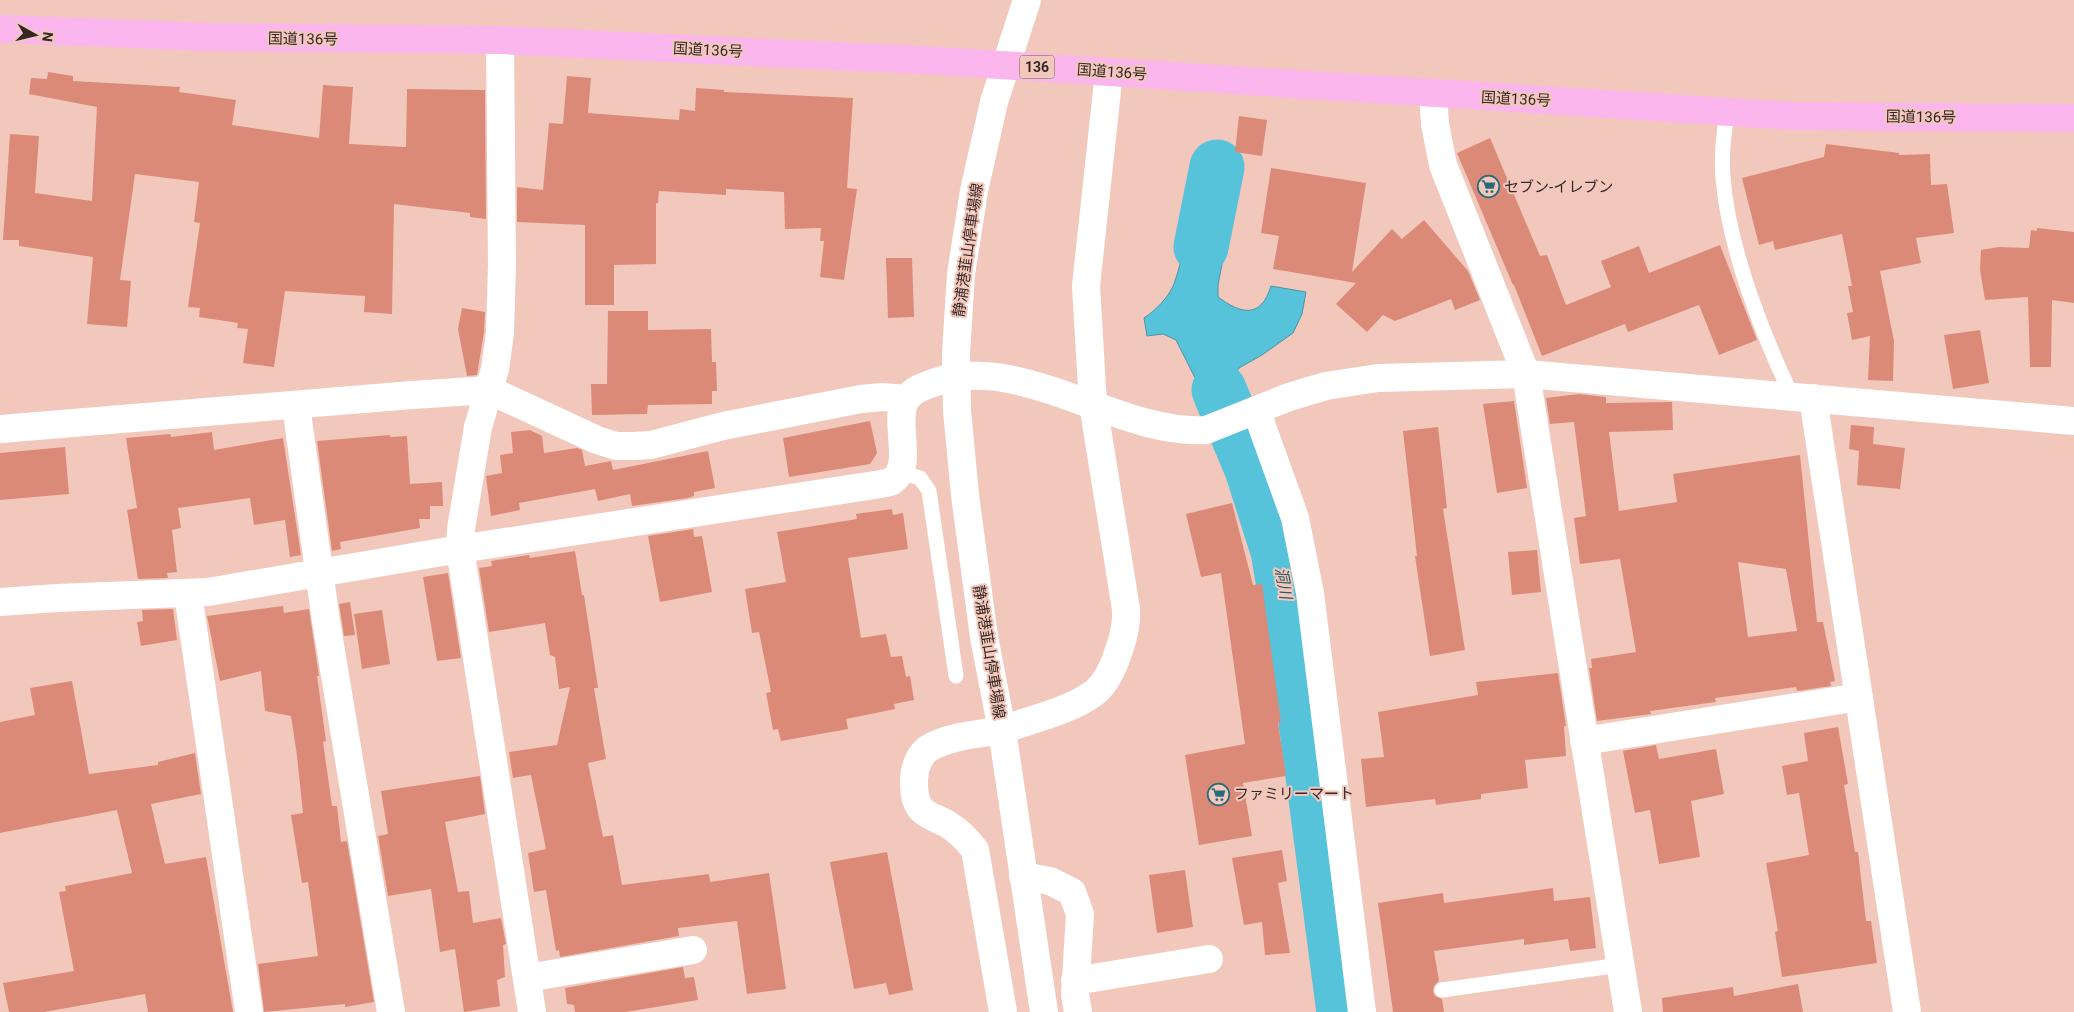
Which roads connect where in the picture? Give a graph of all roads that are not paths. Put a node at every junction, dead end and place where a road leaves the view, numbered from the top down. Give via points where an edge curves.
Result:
1 (1023, 10) edge
2 (0, 28) edge
3 (500, 40) junction
4 (1108, 72) junction
5 (1433, 94) junction
6 (1727, 112) junction
7 (2074, 118) edge
8 (1526, 374) junction
9 (489, 390) junction
10 (1802, 397) junction
11 (906, 399) junction
12 (1093, 404) junction
13 (296, 406) junction
14 (1253, 412) junction
15 (2074, 421) edge
16 (0, 430) edge
17 (900, 472) junction
18 (460, 549) junction
19 (320, 574) junction
20 (188, 594) junction
21 (0, 602) edge
22 (956, 676) dead end
23 (1859, 697) junction
24 (1002, 730) junction
25 (1584, 741) junction
26 (1024, 876) junction
27 (694, 950) dead end
28 (1209, 960) dead end
29 (1620, 965) junction
30 (527, 978) junction
31 (1075, 981) junction
32 (1442, 990) dead end
33 (249, 1012) edge
34 (391, 1012) edge
35 (532, 1012) edge
36 (1003, 1012) edge
37 (1044, 1012) edge
38 (1078, 1012) edge
39 (1362, 1012) edge
40 (1628, 1012) edge
41 (1907, 1012) edge

1 - 24 street, 静浦港韮山停車場線 via 994,102 970,218 961,274 956,353 964,495 984,637
2 - 3 highway, 国道136号 / 136 via 212,37
3 - 4 highway, 国道136号 / 136
3 - 9 street via 502,275 500,333
4 - 5 highway, 国道136号 / 136
4 - 12 street, 静浦港韮山停車場線 via 1086,286
5 - 6 highway, 国道136号 / 136
5 - 8 street via 1443,164
6 - 7 highway, 国道136号 / 136 via 1793,116
6 - 10 lane via 1722,148 1723,178 1742,268 1765,331
8 - 10 street
8 - 14 street via 1378,378 1326,386
8 - 25 street
9 - 11 street via 616,446 651,445 723,426 861,399
9 - 13 street
9 - 18 street via 478,428
10 - 15 street
10 - 23 street
11 - 12 street via 934,382 977,376 1038,386
11 - 17 street via 902,411 903,462
12 - 14 street via 1132,418 1191,431 1206,430
12 - 24 street, 静浦港韮山停車場線 via 1126,609 1123,638 1116,661 1095,692 1072,706
13 - 16 street
13 - 19 street
14 - 39 street via 1295,518 1310,593
17 - 18 street via 892,481 881,484
17 - 22 lane via 920,478 929,491
18 - 19 street
18 - 30 street
19 - 20 street
19 - 34 street
20 - 21 street
20 - 33 street
23 - 25 street
23 - 41 street
24 - 26 street
24 - 36 street via 930,747 918,763 914,787 915,799 921,809 963,834 975,850
25 - 29 street
26 - 31 street via 1050,881 1072,892 1080,914
26 - 37 street
27 - 30 street
28 - 31 street
29 - 32 lane
29 - 40 street
30 - 35 street
31 - 38 street

